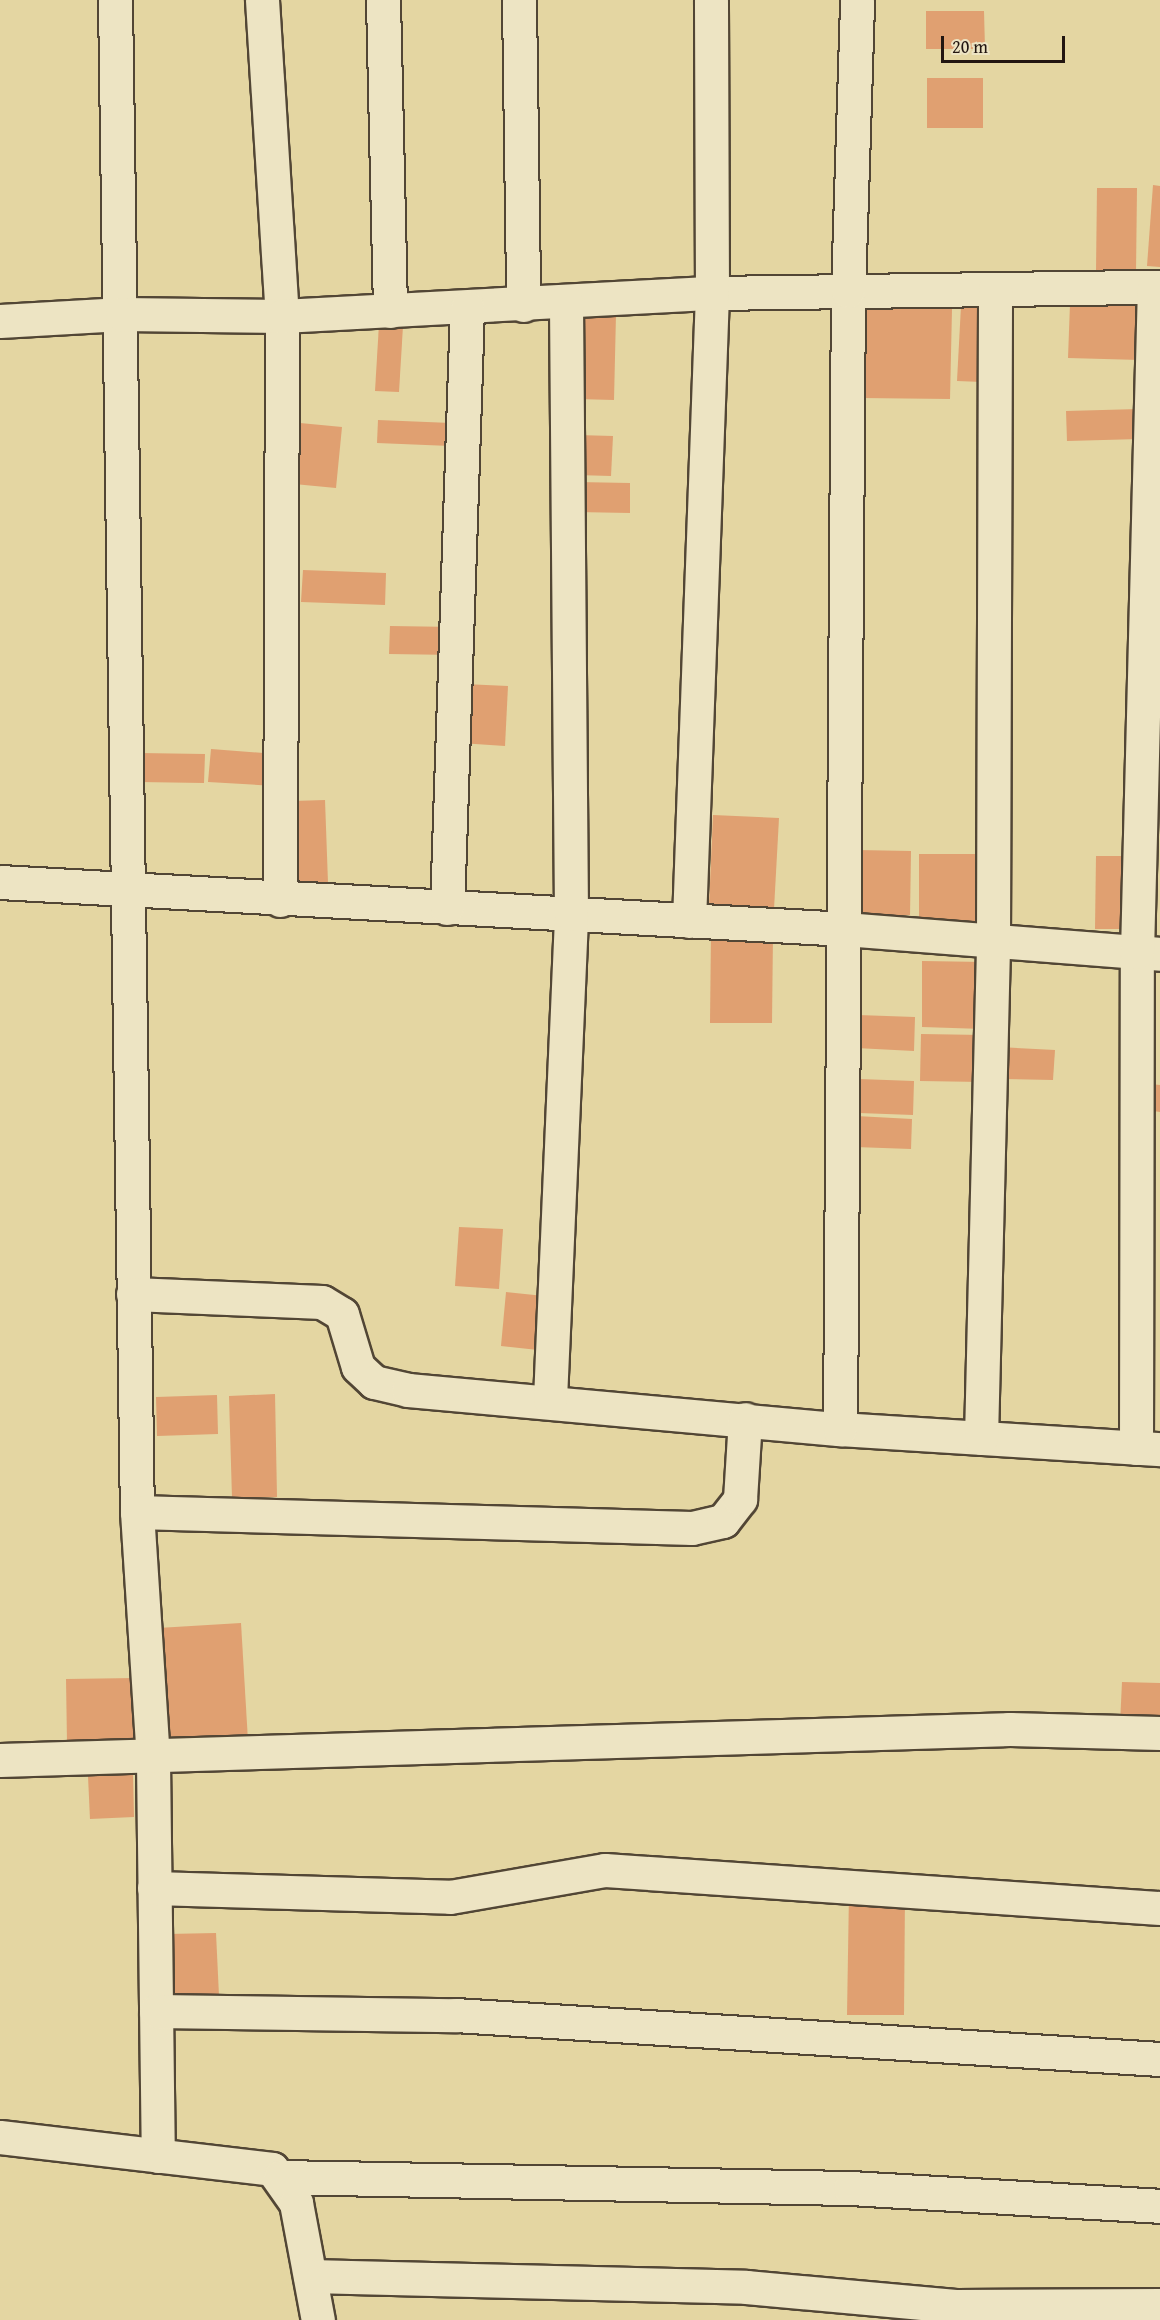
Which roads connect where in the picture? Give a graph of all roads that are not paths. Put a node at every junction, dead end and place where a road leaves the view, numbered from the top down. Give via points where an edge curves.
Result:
1 (115, 0) edge
2 (262, 0) edge
3 (382, 0) edge
4 (519, 0) edge
5 (711, 0) edge
6 (857, 0) edge
7 (1157, 287) edge
8 (995, 290) junction
9 (848, 291) junction
10 (712, 293) junction
11 (566, 302) junction
12 (523, 304) junction
13 (467, 307) junction
14 (390, 311) junction
15 (122, 314) junction
16 (282, 316) junction
17 (0, 321) edge
18 (0, 882) edge
19 (125, 892) junction
20 (280, 900) junction
21 (447, 908) junction
22 (571, 914) junction
23 (689, 921) junction
24 (845, 929) junction
25 (993, 940) junction
26 (1149, 953) edge
27 (133, 1294) junction
28 (550, 1399) junction
29 (745, 1419) junction
30 (840, 1429) junction
31 (981, 1438) junction
32 (1148, 1448) edge
33 (137, 1512) junction
34 (1160, 1733) edge
35 (0, 1760) edge
36 (153, 1760) junction
37 (154, 1888) junction
38 (1160, 1908) edge
39 (156, 2011) junction
40 (1160, 2059) edge
41 (0, 2137) edge
42 (158, 2156) junction
43 (280, 2177) junction
44 (1160, 2206) edge
45 (310, 2276) junction
46 (1160, 2305) edge
47 (318, 2320) edge

1 - 15 street
2 - 16 street
3 - 14 street
4 - 12 street
5 - 10 street
6 - 9 street
7 - 8 street
7 - 26 street
8 - 9 street
8 - 25 street
9 - 10 street
9 - 24 street
10 - 11 street
10 - 23 street
11 - 12 street
11 - 22 street
12 - 13 street
13 - 14 street
13 - 21 street
14 - 16 street
15 - 16 street
15 - 17 street
15 - 19 street
16 - 20 street
18 - 19 street
19 - 20 street
19 - 27 street
20 - 21 street
21 - 22 street
22 - 23 street
22 - 28 street
23 - 24 street
24 - 25 street
24 - 30 street
25 - 26 street
25 - 31 street
26 - 32 street
27 - 28 street via 322,1302 342,1314 358,1367 374,1382 408,1390
27 - 33 street
28 - 29 street
29 - 30 street
29 - 33 street via 740,1499 723,1521 692,1528
30 - 31 street
31 - 32 street
33 - 36 street
34 - 36 street via 1010,1729
35 - 36 street
36 - 37 street
37 - 38 street via 450,1898 605,1870
37 - 39 street
39 - 40 street via 455,2015
39 - 42 street
41 - 42 street
42 - 43 street via 259,2165
43 - 44 street via 793,2186
43 - 45 street via 296,2203
45 - 46 street via 746,2287 955,2306
45 - 47 street

